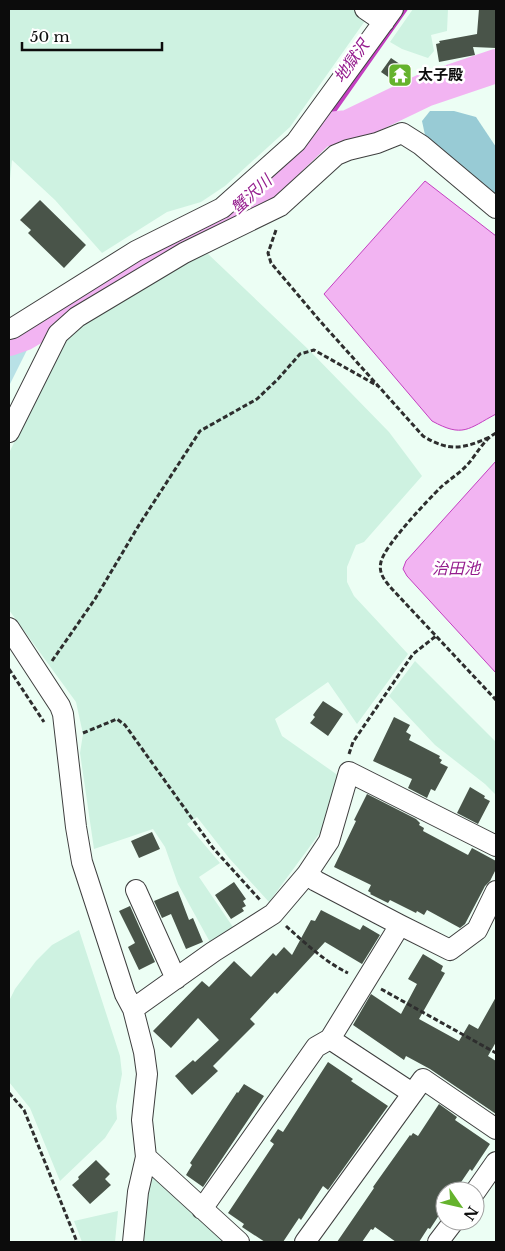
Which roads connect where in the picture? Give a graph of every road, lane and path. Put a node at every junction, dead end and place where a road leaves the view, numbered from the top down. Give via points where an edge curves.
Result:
1 (365, 9) edge
2 (389, 15) edge
3 (496, 208) edge
4 (279, 224) dead end
5 (9, 329) edge
6 (378, 386) junction
7 (9, 432) edge
8 (496, 433) edge
9 (490, 437) junction
10 (9, 628) edge
11 (436, 636) junction
12 (9, 669) edge
13 (41, 676) junction
14 (496, 700) edge
15 (46, 727) dead end
16 (66, 740) junction
17 (349, 772) junction
18 (496, 846) edge
19 (307, 874) junction
20 (136, 890) dead end
21 (496, 891) edge
22 (273, 914) junction
23 (400, 925) junction
24 (176, 979) junction
25 (133, 1009) junction
26 (330, 1038) junction
27 (9, 1093) edge
28 (412, 1093) junction
29 (496, 1129) edge
30 (146, 1157) junction
31 (496, 1162) edge
32 (483, 1181) edge
33 (202, 1209) junction
34 (446, 1231) edge
35 (77, 1242) edge
36 (133, 1242) edge
37 (239, 1242) edge
38 (305, 1242) edge
39 (438, 1242) edge

1 - 2 street
2 - 5 street via 296,142 222,208 136,251
3 - 7 street via 402,133 336,155 280,206 184,252 76,316 58,334
4 - 6 path via 268,253 271,263
6 - 9 path via 423,436 437,445 458,448
6 - 13 path via 314,350 300,354 257,399 200,431 95,599
8 - 9 path
9 - 11 path via 467,466 441,487 382,555 382,577
10 - 13 street
11 - 14 path
11 - 17 path via 413,654 352,742 347,760
12 - 15 path
13 - 16 street via 60,706
16 - 22 path via 117,719 125,725 213,848
16 - 25 street via 82,862 125,994
17 - 18 street
17 - 19 street via 329,842
19 - 22 street
19 - 23 street
20 - 24 street
21 - 23 street via 477,930 450,950
22 - 24 street
23 - 26 street
24 - 25 street
25 - 30 street via 147,1074 142,1120
26 - 28 street
26 - 33 street via 316,1047
27 - 35 path via 24,1110
28 - 29 street via 423,1079
28 - 38 street
30 - 33 street
30 - 36 street via 138,1192
31 - 32 street
33 - 37 street
34 - 39 street

